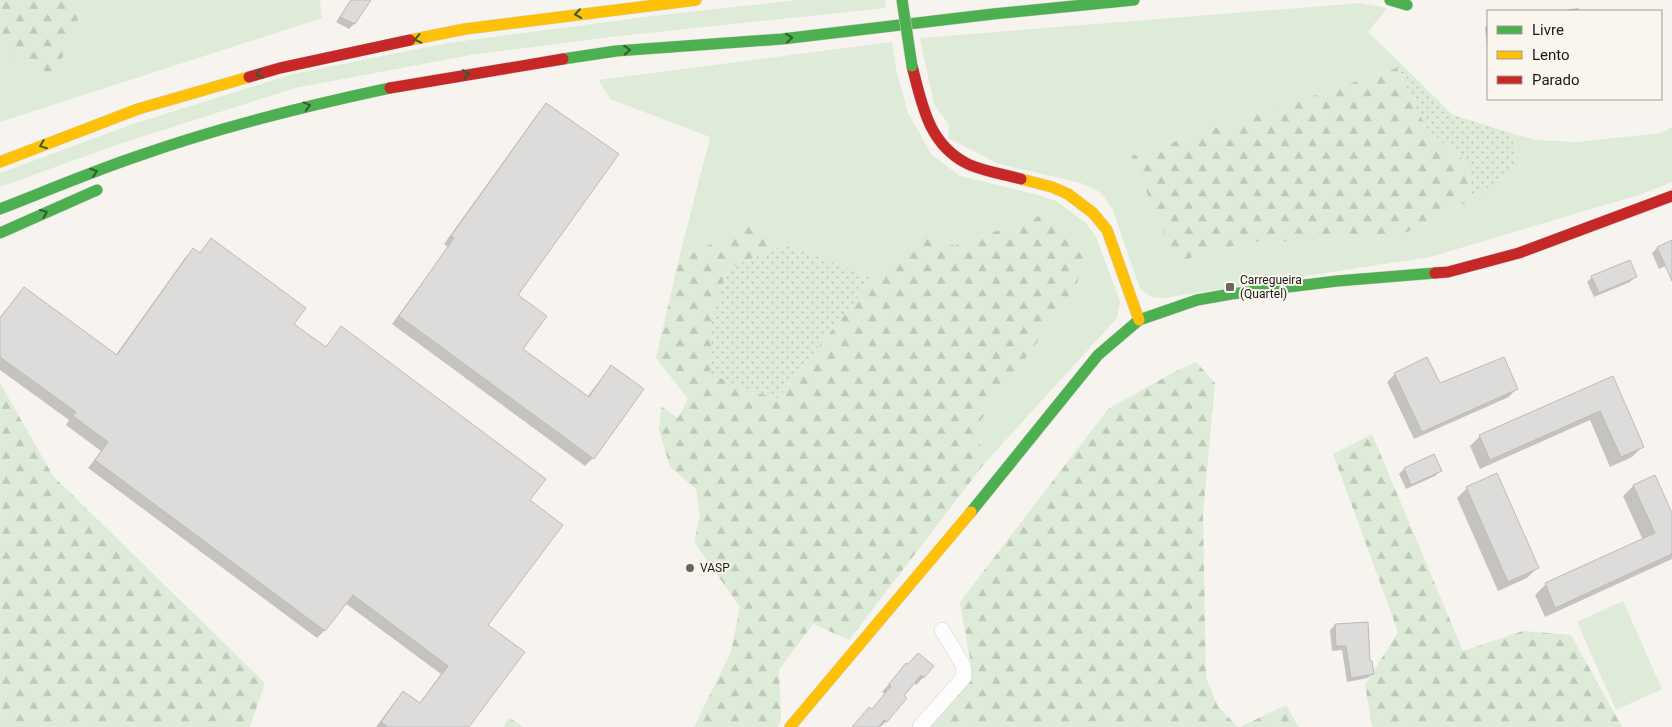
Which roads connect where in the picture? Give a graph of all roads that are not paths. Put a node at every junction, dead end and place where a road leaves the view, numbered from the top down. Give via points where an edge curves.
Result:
1 (696, 0) edge
2 (902, 0) edge
3 (1134, 0) edge
4 (1390, 0) edge
5 (1407, 5) dead end
6 (138, 109) junction
7 (260, 119) junction
8 (70, 122) dead end
9 (188, 152) dead end
10 (0, 162) edge
11 (107, 186) dead end
12 (1672, 196) edge
13 (0, 209) edge
14 (0, 233) edge
15 (1139, 320) junction
16 (942, 630) dead end
17 (790, 727) edge
18 (920, 727) edge

1 -> 6 main road via 465,29 280,68
2 - 15 main road, bridge via 912,66 924,114 932,131 967,164 1052,187 1068,194 1093,213 1107,230
7 -> 3 main road via 419,82 598,54 782,39
4 - 5 main road
6 - 8 main road
6 -> 10 main road
7 - 9 main road
13 -> 7 main road via 136,156
14 -> 11 main road
12 - 15 main road via 1519,253 1448,272 1231,294 1197,300
15 - 17 main road via 1098,355 979,503
16 - 18 street via 963,666 964,677

